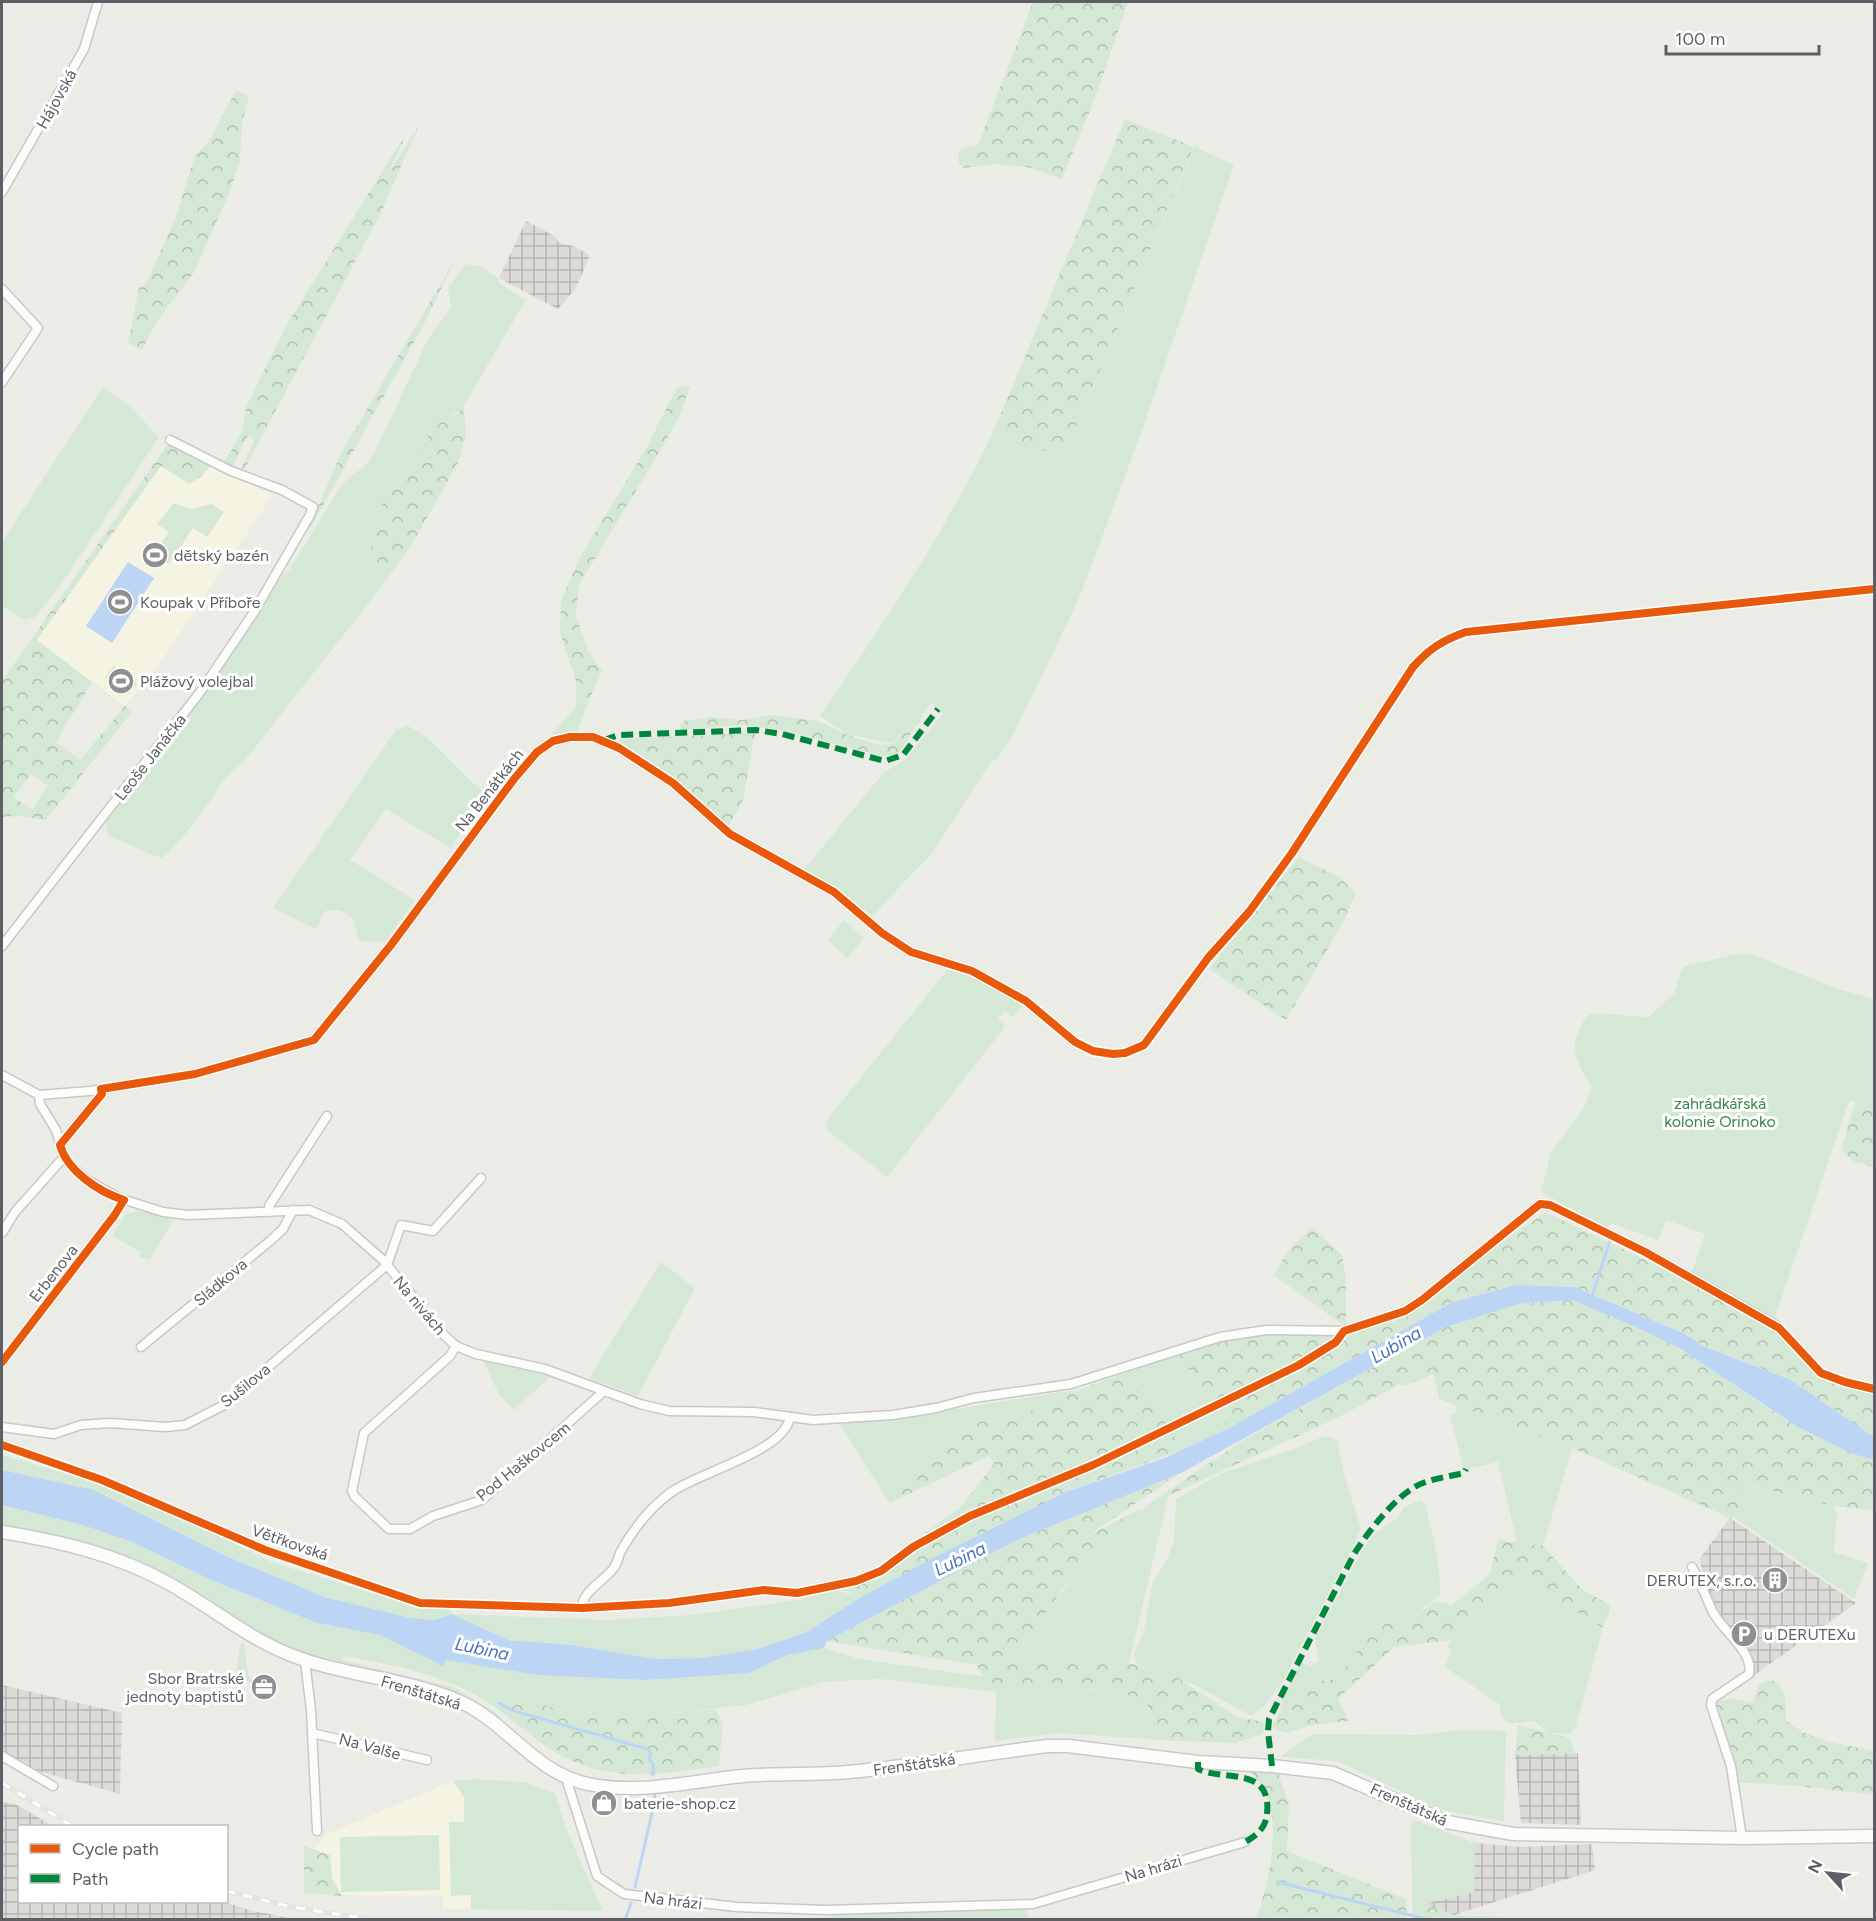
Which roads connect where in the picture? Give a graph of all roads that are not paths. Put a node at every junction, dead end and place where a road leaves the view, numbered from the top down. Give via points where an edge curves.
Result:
1 (98, 2) edge
2 (2, 192) edge
3 (2, 289) edge
4 (2, 382) edge
5 (170, 440) dead end
6 (2, 946) edge
7 (1026, 1001) dead end
8 (2, 1075) edge
9 (101, 1089) junction
10 (39, 1095) junction
11 (327, 1116) dead end
12 (60, 1145) junction
13 (64, 1157) junction
14 (481, 1178) dead end
15 (124, 1200) junction
16 (293, 1210) junction
17 (270, 1212) junction
18 (2, 1233) edge
19 (387, 1264) junction
20 (1776, 1326) dead end
21 (456, 1346) junction
22 (141, 1347) dead end
23 (2, 1362) edge
24 (604, 1391) junction
25 (790, 1417) junction
26 (2, 1427) edge
27 (2, 1532) edge
28 (1692, 1567) dead end
29 (582, 1608) dead end
30 (305, 1661) junction
31 (312, 1733) junction
32 (2, 1756) edge
33 (427, 1760) dead end
34 (566, 1778) junction
35 (53, 1786) dead end
36 (317, 1831) dead end
37 (1875, 1836) edge
38 (1742, 1838) junction
39 (1245, 1842) dead end

1 - 2 street, Hájovská via 84,49
3 - 4 street via 38,328
5 - 6 street, Leoše Janáčka via 313,507 254,612 201,691
7 - 9 street, Na Benátkách via 972,971 911,952 834,892 730,834 673,783 619,748 593,736 570,737 553,741 537,752 514,778 391,945 314,1040 195,1074
8 - 10 street
9 - 10 street, Na Benátkách
9 - 12 street via 102,1094
10 - 12 street, Na nivách
11 - 17 street via 269,1206
12 - 13 street, Na nivách
13 - 15 street, Na nivách via 87,1180
13 - 18 street via 15,1212
14 - 19 street via 433,1231 401,1225
15 - 17 street, Na nivách via 188,1215
15 - 23 street, Erbenova
16 - 17 street, Na nivách
16 - 19 street, Na nivách via 309,1210 342,1224
16 - 22 street, Sládkova via 283,1229 270,1241
19 - 21 street, Na nivách
19 - 26 street, Sušilova via 224,1405 177,1427 110,1423 78,1426 57,1434
20 - 25 street, Na nivách via 1637,1247 1550,1205 1540,1204 1422,1300 1405,1311 1344,1331 1266,1330 1220,1337 1071,1384 893,1415 838,1420
21 - 24 street, Na nivách via 545,1369
21 - 24 street, Pod Haškovcem via 450,1356 364,1433 352,1491 389,1529 410,1529 433,1516 482,1500
24 - 25 street, Na nivách via 669,1411 754,1412
25 - 29 street via 773,1440 660,1501 637,1527 615,1566 584,1598
27 - 30 main road, Frenštátská via 63,1543 118,1559 167,1582 256,1640
28 - 38 street via 1715,1616 1745,1654 1750,1669 1711,1706 1731,1767
30 - 31 street, Na Valše
30 - 34 main road, Frenštátská via 432,1692 464,1704 495,1724 546,1768
31 - 33 street, Na Valše
31 - 36 street, Na Valše
32 - 35 street
34 - 38 main road, Frenštátská via 607,1787 654,1789 741,1776 869,1770 1048,1746 1079,1747 1161,1759 1272,1766 1344,1776 1436,1818 1480,1830 1523,1835
34 - 39 street, Na hrázi via 597,1876 624,1894 737,1907 826,1910 1033,1904
37 - 38 main road, Frenštátská

